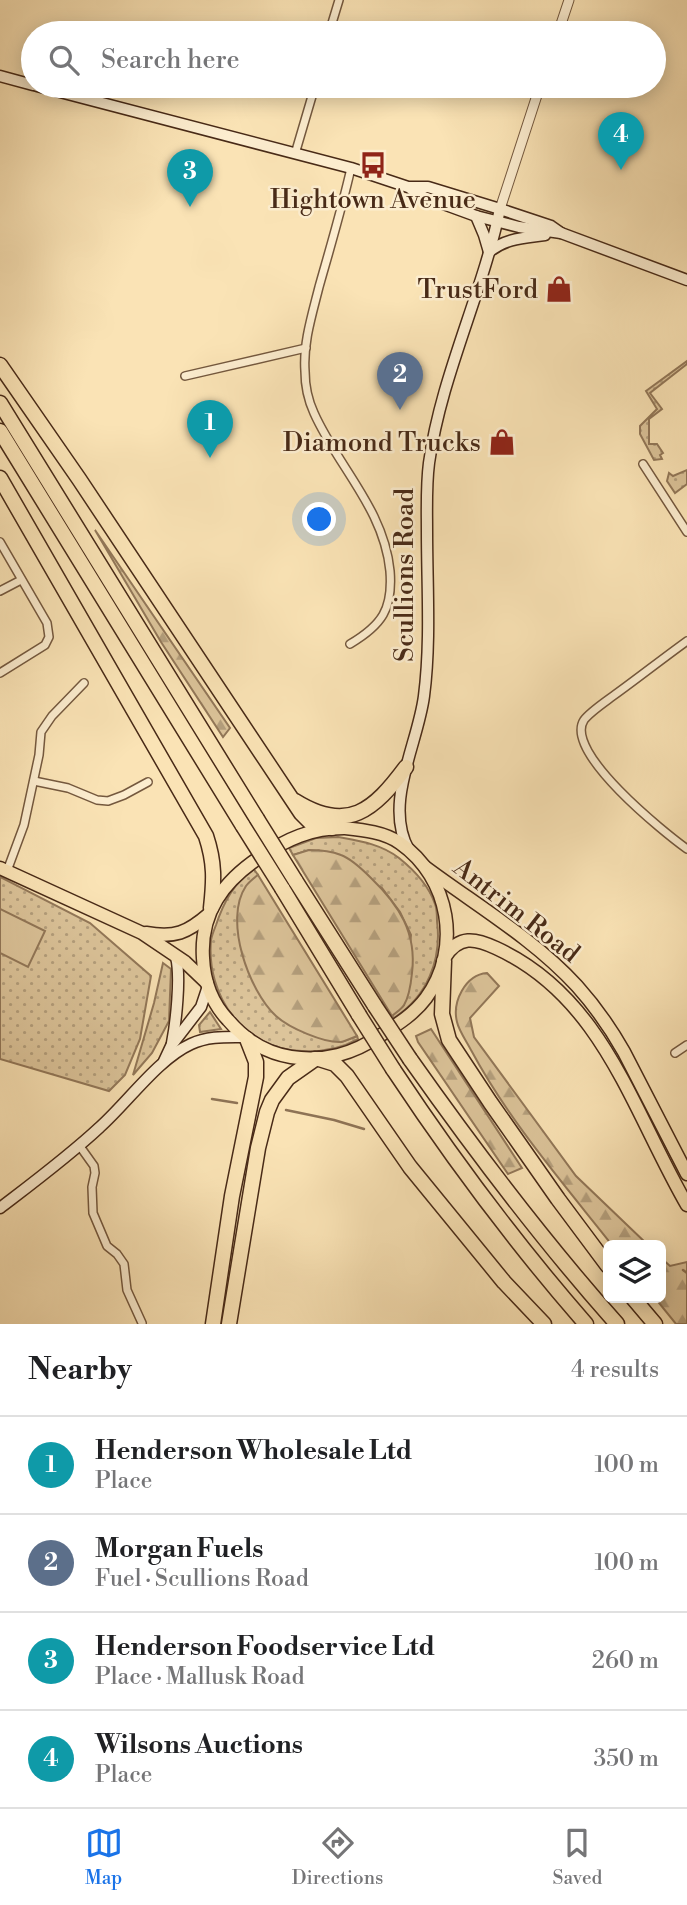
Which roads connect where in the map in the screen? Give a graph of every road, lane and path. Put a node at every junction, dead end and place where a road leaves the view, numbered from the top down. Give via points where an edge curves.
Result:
1 (339, 0) edge
2 (569, 0) edge
3 (333, 21) edge
4 (562, 21) edge
5 (0, 76) edge
6 (21, 81) edge
7 (85, 98) edge
8 (311, 98) edge
9 (536, 98) edge
10 (295, 153) junction
11 (351, 168) junction
12 (408, 187) junction
13 (500, 209) junction
14 (476, 216) junction
15 (498, 222) junction
16 (561, 233) junction
17 (489, 252) junction
18 (687, 279) edge
19 (306, 348) junction
20 (0, 365) edge
21 (184, 376) dead end
22 (0, 403) edge
23 (0, 431) edge
24 (643, 464) dead end
25 (0, 478) edge
26 (687, 532) edge
27 (0, 542) edge
28 (21, 580) junction
29 (0, 590) edge
30 (687, 641) edge
31 (350, 644) dead end
32 (0, 673) edge
33 (84, 683) dead end
34 (404, 774) junction
35 (34, 780) junction
36 (148, 782) dead end
37 (291, 798) junction
38 (250, 822) junction
39 (333, 828) junction
40 (687, 849) edge
41 (411, 852) junction
42 (422, 864) junction
43 (3, 869) edge
44 (210, 911) junction
45 (142, 933) junction
46 (176, 957) junction
47 (445, 959) junction
48 (207, 984) junction
49 (245, 1038) junction
50 (687, 1045) edge
51 (171, 1046) junction
52 (675, 1053) dead end
53 (317, 1059) junction
54 (162, 1063) junction
55 (79, 1145) junction
56 (687, 1174) edge
57 (687, 1205) edge
58 (0, 1208) edge
59 (603, 1259) edge
60 (637, 1303) edge
61 (152, 1318) dead end
62 (140, 1323) edge
63 (213, 1324) edge
64 (229, 1324) edge
65 (544, 1324) edge
66 (586, 1324) edge
67 (617, 1324) edge
68 (655, 1324) edge

1 - 3 street
2 - 4 street
5 - 6 main road
7 - 10 main road
8 - 10 street
9 - 13 street
10 - 11 main road
11 - 12 main road
11 - 19 street
12 - 13 main road via 428,187
12 - 14 main road
13 - 15 main road, Scullions Road
13 - 16 main road
14 - 15 main road
14 - 17 main road
15 - 16 main road
15 - 17 main road, Scullions Road
16 - 17 main road via 512,239
16 - 18 main road
17 - 34 main road, Scullions Road via 446,389 429,462 426,684
19 - 21 street
19 - 31 street via 305,382 313,411 380,528 389,560 390,598 385,614 373,629
20 - 37 highway
22 - 38 highway
23 - 38 highway
24 - 26 street
25 - 44 highway via 206,836 215,874
27 - 28 street
28 - 29 street
28 - 32 street via 47,622 49,637 45,645
30 - 40 street via 605,702 583,721 581,731 584,746 622,794
33 - 35 street via 41,732
34 - 37 highway via 379,800 348,816 320,813
34 - 39 main road, Scullions Road via 386,801
34 - 41 main road, Scullions Road via 400,824
35 - 36 street via 108,801
35 - 43 street via 24,825
37 - 39 highway via 304,818
38 - 66 highway, bridge via 282,888 393,1069 482,1198
38 - 67 highway, bridge via 295,880 410,1059 494,1175
39 - 41 main road via 385,836
39 - 44 main road via 302,834 270,851 226,885
41 - 42 main road
42 - 47 main road via 444,904 448,929
42 - 56 main road, Antrim Road via 541,952 586,996 614,1034
43 - 45 main road
44 - 45 main road via 179,933
44 - 48 main road via 203,939
45 - 46 main road
46 - 48 main road
46 - 51 main road
47 - 53 main road via 432,989 410,1016 365,1046
47 - 57 main road, Antrim Road via 454,945 463,941 492,946 540,973 576,1007 613,1061
47 - 59 highway via 442,1014 454,1050
48 - 49 main road via 218,1007
48 - 51 main road via 201,1007
49 - 53 main road via 279,1054
49 - 54 main road via 201,1040
49 - 63 highway via 256,1062 256,1077
50 - 52 street
51 - 54 main road
53 - 64 highway via 288,1078 267,1112
53 - 65 highway via 335,1064 347,1076 410,1167
54 - 55 main road
55 - 58 main road
55 - 62 street via 94,1166 93,1213 107,1246 124,1265 127,1290
60 - 68 highway
61 - 62 street

